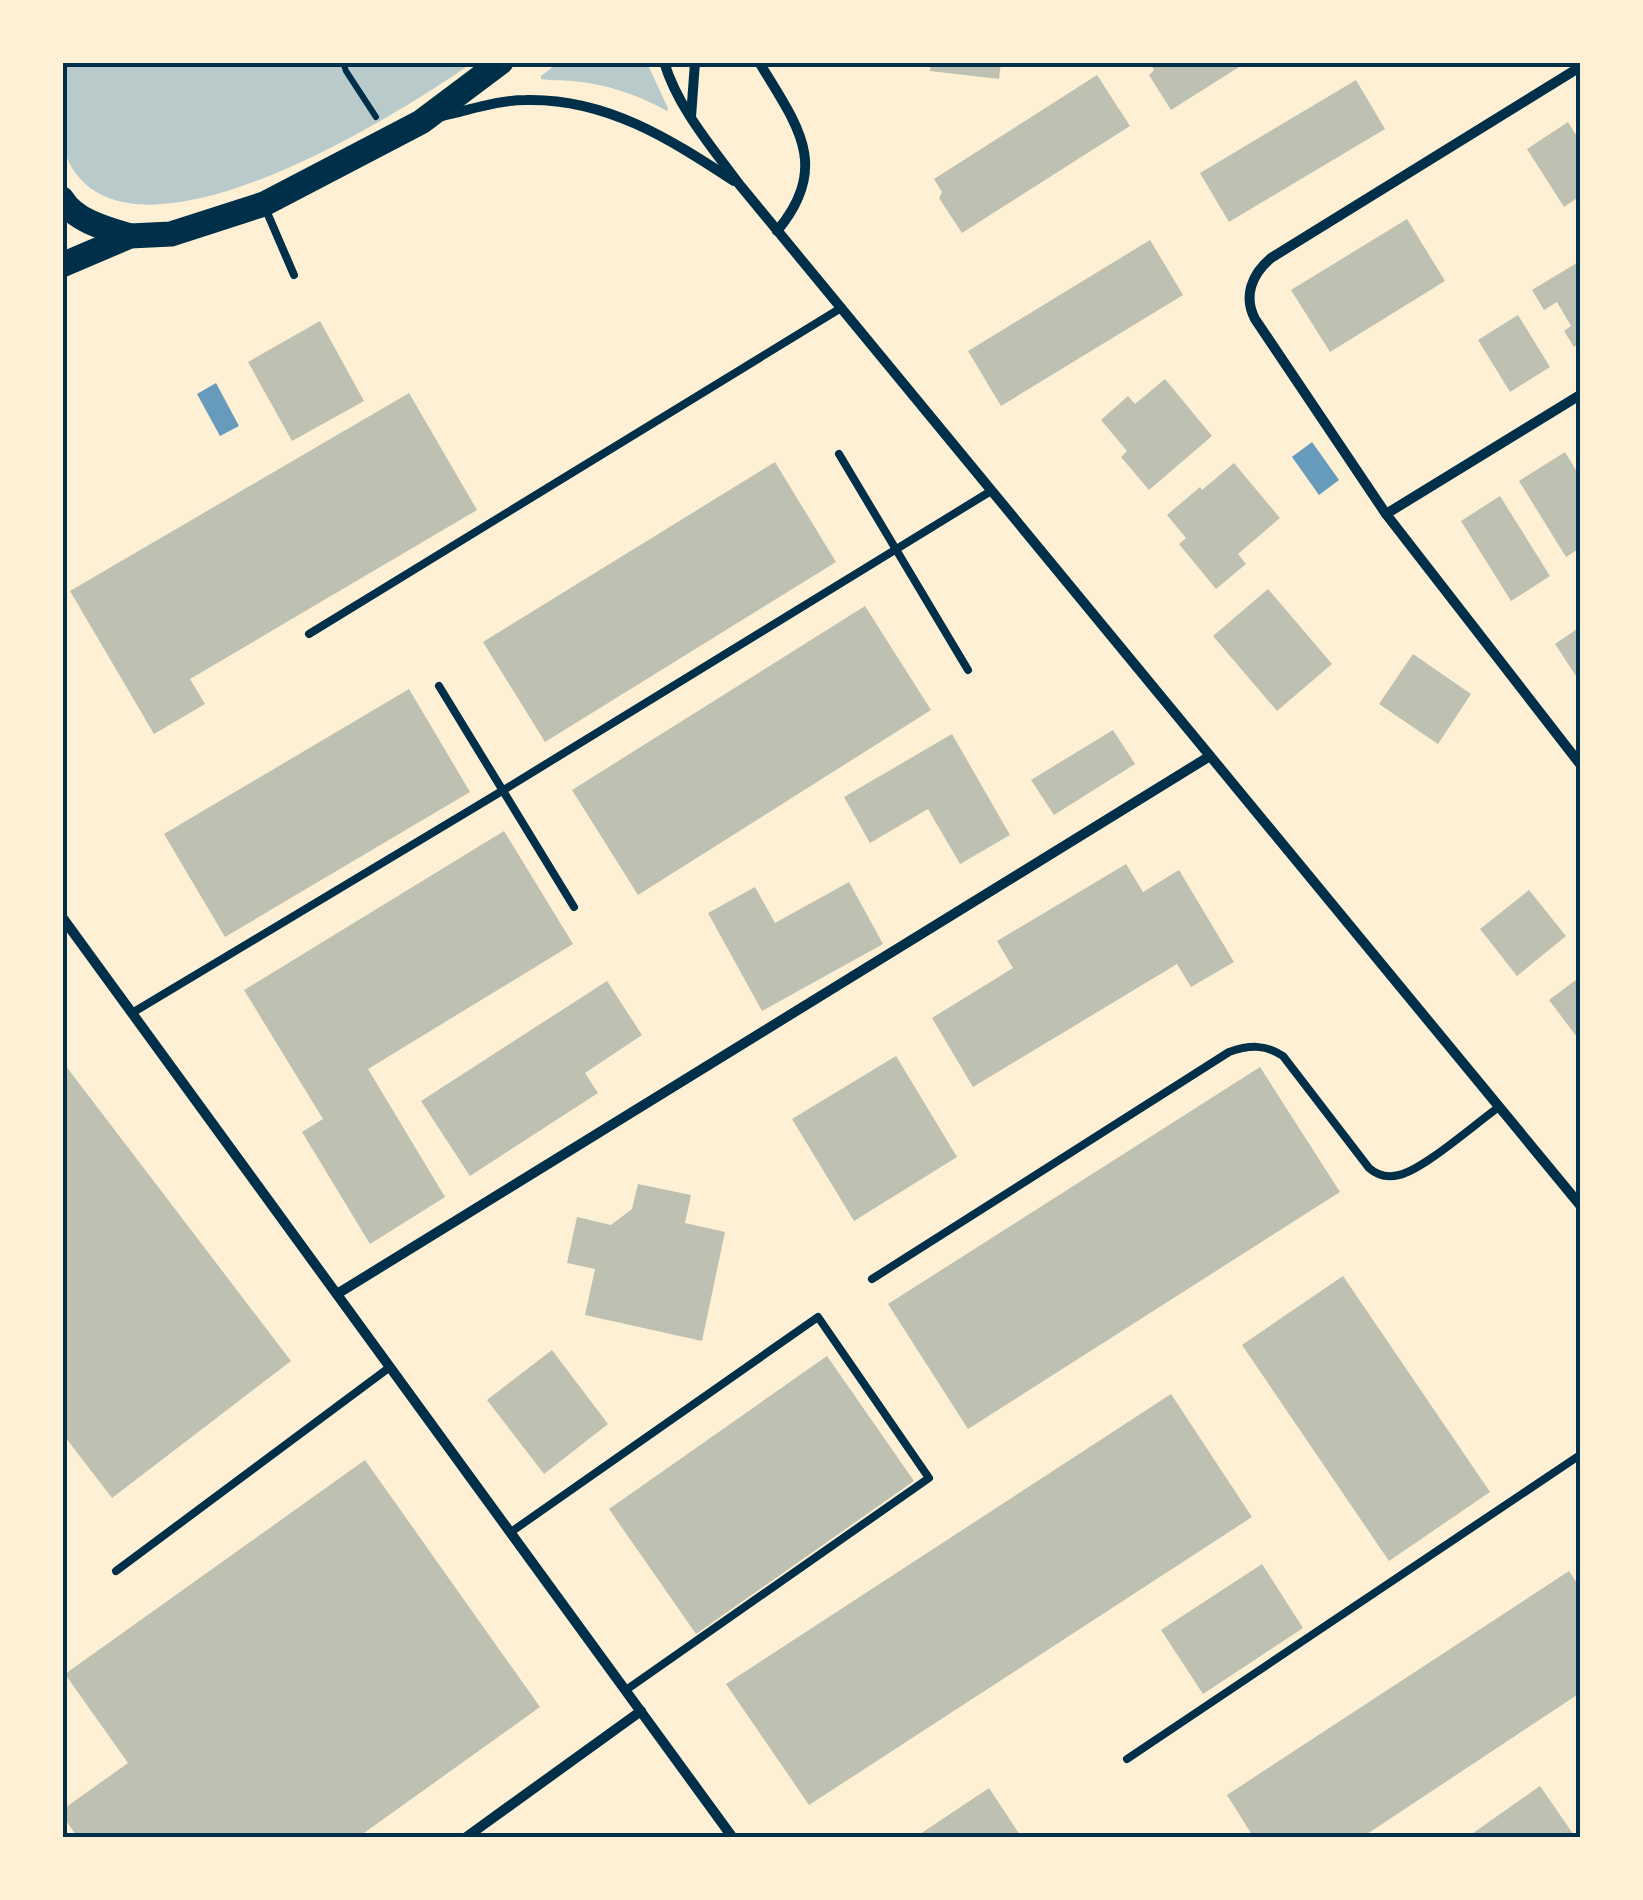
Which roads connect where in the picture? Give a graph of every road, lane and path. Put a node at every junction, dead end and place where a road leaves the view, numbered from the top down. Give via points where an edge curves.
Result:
1 (342, 62) edge
2 (501, 62) edge
3 (664, 62) edge
4 (695, 62) edge
5 (759, 62) edge
6 (1580, 68) edge
7 (691, 118) junction
8 (420, 122) junction
9 (389, 138) junction
10 (739, 184) junction
11 (64, 202) edge
12 (264, 204) junction
13 (778, 231) junction
14 (130, 236) junction
15 (62, 265) edge
16 (294, 275) dead end
17 (841, 308) junction
18 (1580, 395) edge
19 (838, 454) dead end
20 (991, 491) junction
21 (1386, 514) junction
22 (896, 549) junction
23 (309, 634) dead end
24 (968, 670) dead end
25 (438, 686) dead end
26 (1210, 756) junction
27 (1580, 764) edge
28 (502, 790) junction
29 (574, 907) dead end
30 (62, 918) edge
31 (132, 1014) junction
32 (1499, 1107) junction
33 (1580, 1205) edge
34 (872, 1279) dead end
35 (337, 1294) junction
36 (390, 1366) junction
37 (1580, 1455) edge
38 (511, 1532) junction
39 (116, 1572) dead end
40 (626, 1690) junction
41 (641, 1711) junction
42 (1126, 1759) dead end
43 (465, 1838) edge
44 (733, 1838) edge

1 - 9 path
2 - 8 main road
3 - 7 street
4 - 7 street
5 - 13 street via 794,120 806,164 794,211
6 - 21 street via 1271,258 1252,282 1254,319
7 - 10 street
8 - 9 main road
8 - 10 street via 501,102 568,102 650,129
9 - 12 main road
10 - 13 street
11 - 14 main road via 94,224
12 - 14 main road via 172,234
12 - 16 lane
13 - 17 street
14 - 15 main road
17 - 20 street
17 - 23 lane
18 - 21 street
19 - 22 lane
20 - 22 lane
20 - 26 street
21 - 27 street
22 - 24 lane
22 - 28 lane
25 - 28 lane
26 - 32 street
26 - 35 street
28 - 29 lane
28 - 31 lane
30 - 31 street
31 - 35 street
32 - 33 street
32 - 34 lane via 1416,1168 1381,1176 1283,1056 1243,1047
35 - 36 street
36 - 38 street
36 - 39 lane
37 - 42 lane
38 - 40 street
38 - 40 lane via 818,1318 929,1478
40 - 41 street
41 - 43 street
41 - 44 street

